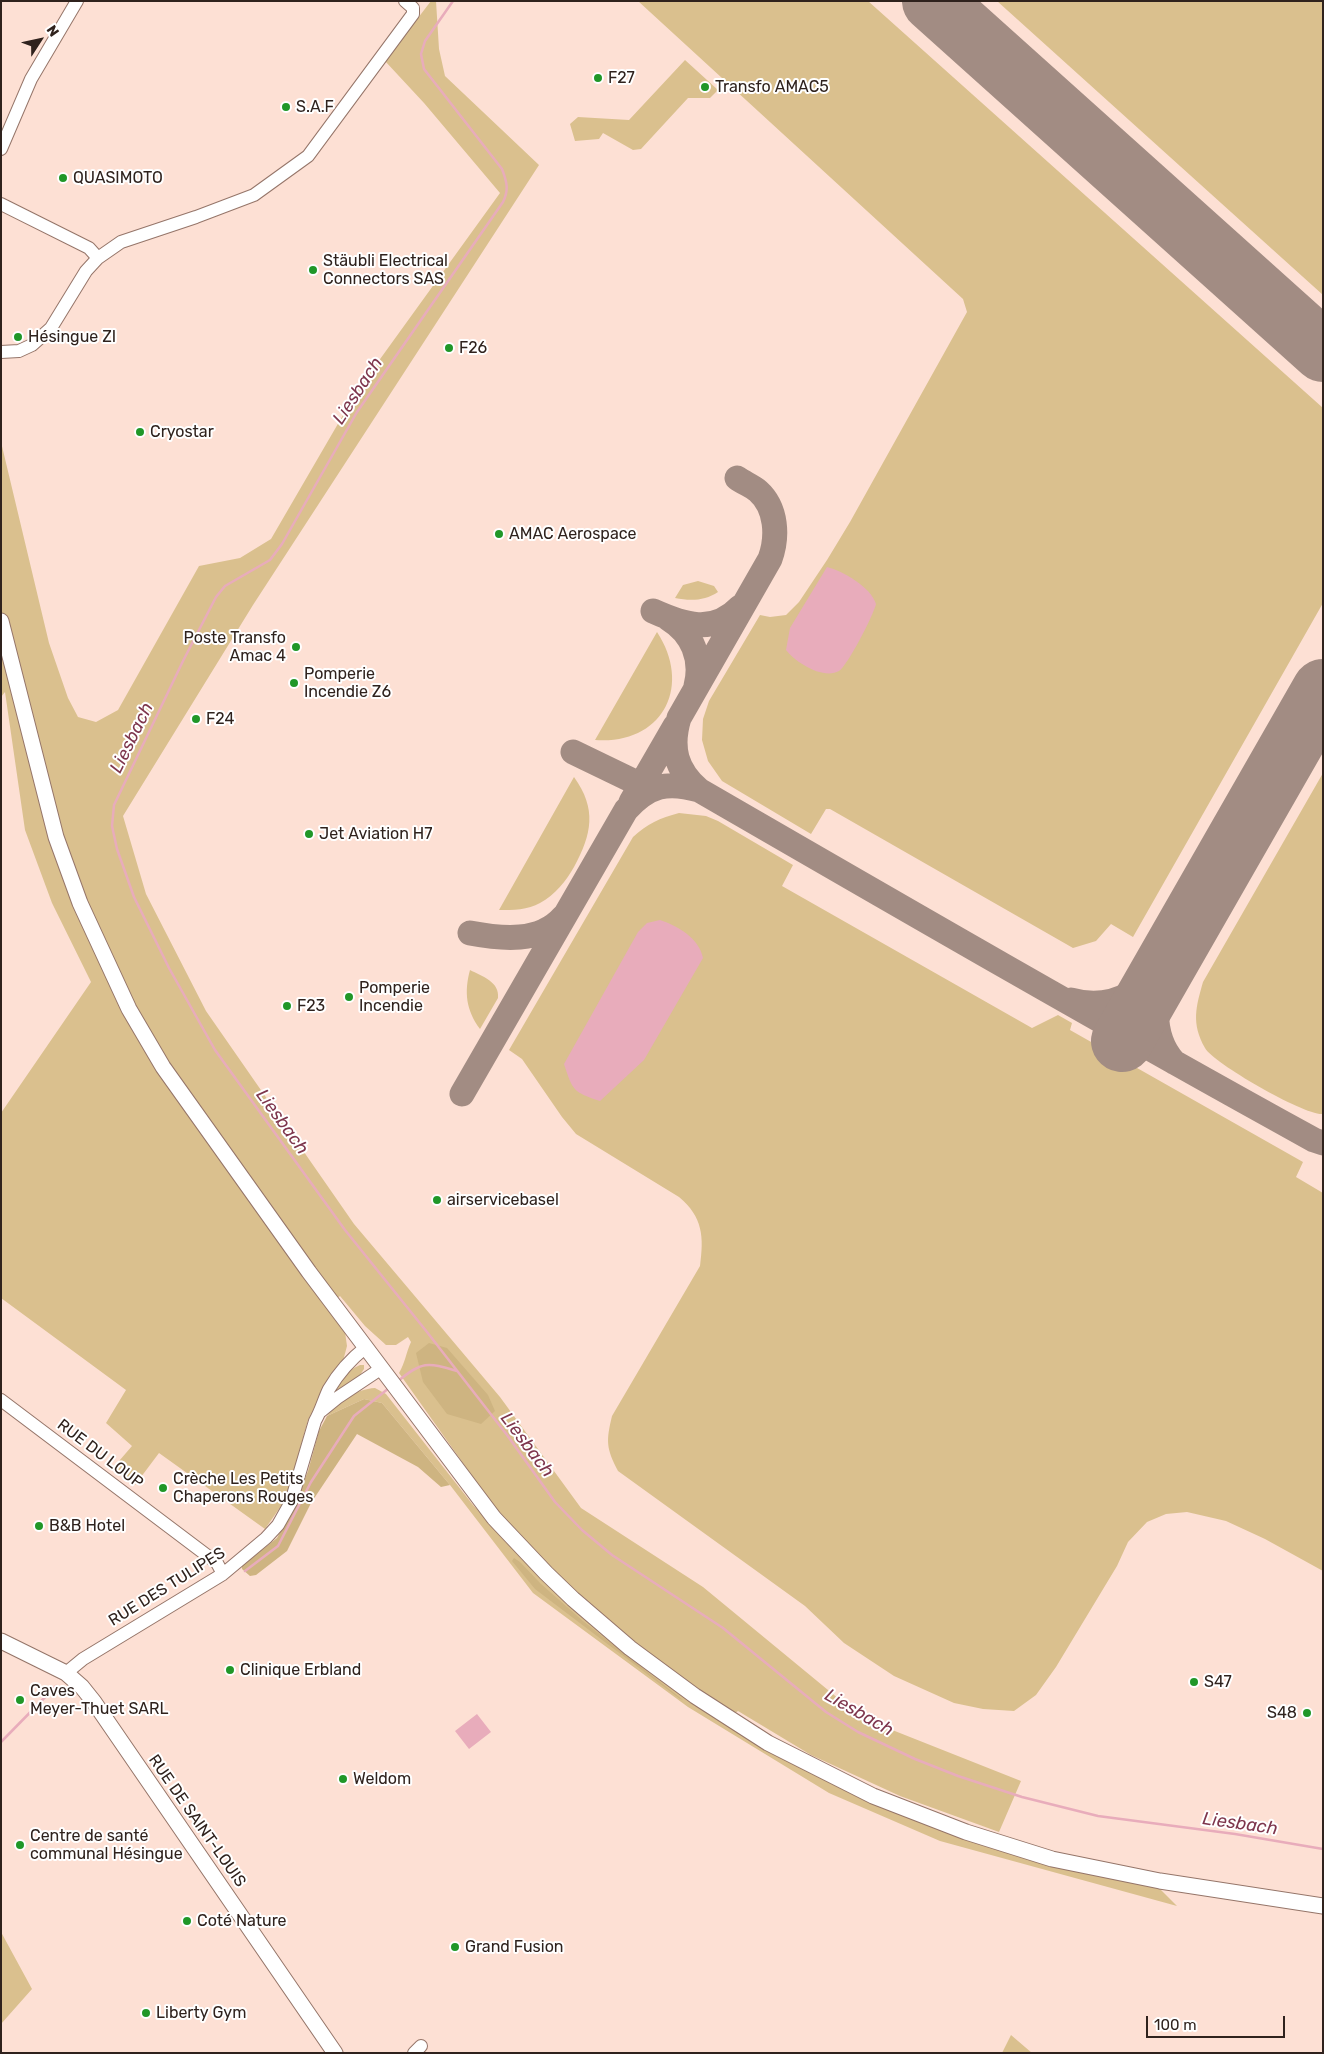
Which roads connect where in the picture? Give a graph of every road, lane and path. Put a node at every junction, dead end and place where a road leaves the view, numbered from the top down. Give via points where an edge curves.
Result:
1 (77, 1) edge
2 (409, 5) edge
3 (1, 149) edge
4 (1, 204) edge
5 (98, 258) junction
6 (4, 354) edge
7 (1, 621) edge
8 (366, 1346) junction
9 (385, 1372) junction
10 (1, 1400) edge
11 (322, 1411) junction
12 (223, 1574) junction
13 (2, 1642) edge
14 (66, 1673) junction
15 (1323, 1906) edge
16 (335, 2053) edge

1 - 3 street via 31,79
2 - 5 street via 413,14 308,156 254,195 122,242
4 - 5 street via 89,248
5 - 6 street via 86,271 51,328 32,345
7 - 8 main road via 56,837 80,903 129,1008 163,1067
8 - 9 main road
8 - 11 street, RUE DES TULIPES via 341,1372 329,1390
9 - 11 street, RUE DES TULIPES via 336,1398
9 - 15 main road via 494,1518 566,1592 670,1678 768,1743 873,1796 966,1832 1052,1859 1160,1881
10 - 12 street, RUE DU LOUP via 217,1563
11 - 12 street, RUE DES TULIPES via 315,1422 291,1502 278,1525
12 - 14 street, RUE DES TULIPES via 82,1659
13 - 14 main road, RUE DE SAINT-LOUIS
14 - 16 main road, RUE DE SAINT-LOUIS via 94,1702

